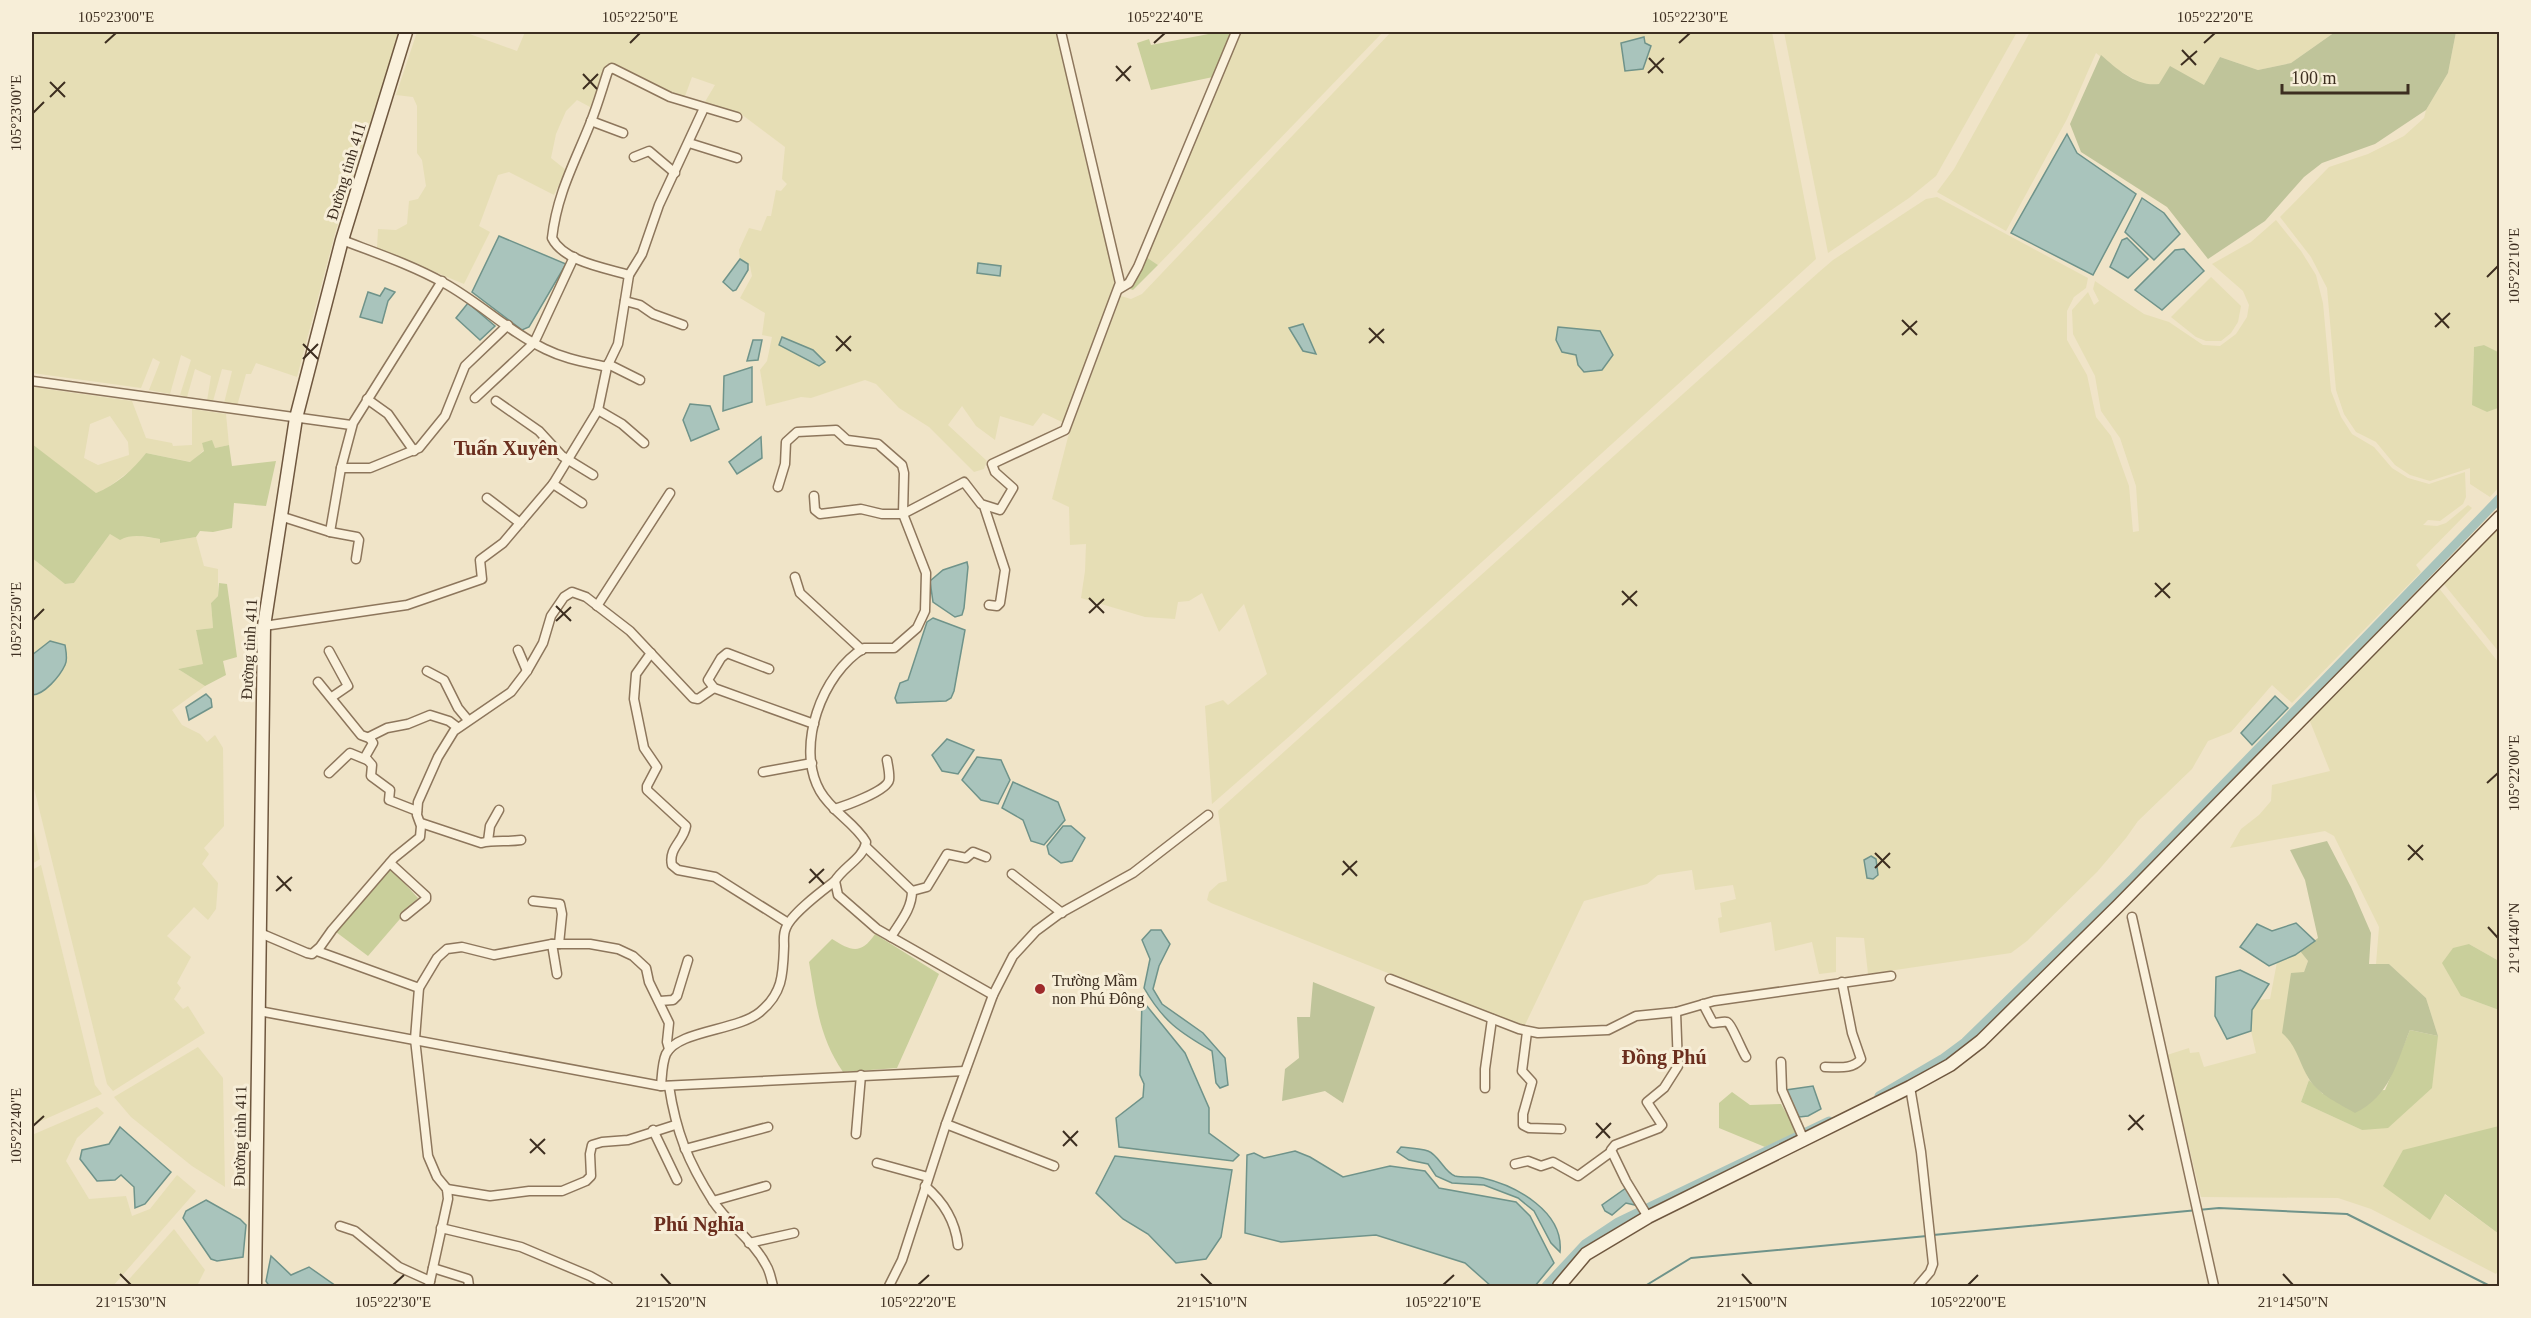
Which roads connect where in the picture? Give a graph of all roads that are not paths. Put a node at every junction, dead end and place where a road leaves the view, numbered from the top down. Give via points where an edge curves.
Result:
1 (406, 32) edge
2 (1061, 32) edge
3 (1236, 32) edge
4 (704, 108) junction
5 (737, 117) dead end
6 (591, 121) junction
7 (623, 133) dead end
8 (689, 143) junction
9 (634, 157) dead end
10 (737, 158) dead end
11 (675, 173) junction
12 (342, 240) junction
13 (574, 257) junction
14 (629, 275) junction
15 (442, 282) junction
16 (1119, 289) junction
17 (625, 301) junction
18 (508, 325) junction
19 (683, 325) dead end
20 (534, 343) junction
21 (608, 366) junction
22 (640, 380) dead end
23 (32, 381) edge
24 (476, 398) dead end
25 (367, 399) junction
26 (496, 401) dead end
27 (598, 410) junction
28 (296, 418) junction
29 (351, 425) junction
30 (644, 442) dead end
31 (414, 451) junction
32 (567, 459) junction
33 (341, 468) junction
34 (593, 475) dead end
35 (553, 484) junction
36 (778, 487) dead end
37 (670, 493) dead end
38 (814, 496) dead end
39 (487, 498) dead end
40 (582, 503) dead end
41 (984, 506) junction
42 (903, 514) junction
43 (280, 516) junction
44 (2499, 517) edge
45 (520, 523) junction
46 (330, 532) junction
47 (356, 560) dead end
48 (795, 576) dead end
49 (989, 605) dead end
50 (597, 606) junction
51 (264, 626) junction
52 (518, 650) dead end
53 (861, 650) junction
54 (329, 651) dead end
55 (651, 653) junction
56 (769, 669) dead end
57 (427, 671) dead end
58 (527, 671) junction
59 (318, 682) dead end
60 (714, 688) junction
61 (332, 697) junction
62 (468, 720) junction
63 (814, 724) junction
64 (457, 727) junction
65 (369, 738) junction
66 (367, 760) junction
67 (887, 760) dead end
68 (812, 763) junction
69 (763, 772) dead end
70 (329, 773) dead end
71 (834, 809) junction
72 (499, 810) dead end
73 (417, 812) junction
74 (1208, 815) dead end
75 (421, 823) junction
76 (520, 840) dead end
77 (488, 841) junction
78 (866, 847) junction
79 (986, 857) dead end
80 (390, 863) junction
81 (1012, 874) dead end
82 (835, 881) junction
83 (912, 891) junction
84 (533, 902) dead end
85 (1062, 913) junction
86 (405, 916) dead end
87 (2132, 917) dead end
88 (788, 923) junction
89 (260, 933) junction
90 (891, 937) junction
91 (556, 944) junction
92 (317, 951) junction
93 (688, 960) dead end
94 (557, 974) dead end
95 (1891, 976) dead end
96 (1390, 979) dead end
97 (1842, 982) junction
98 (419, 988) junction
99 (993, 995) junction
100 (660, 1001) junction
101 (1703, 1004) junction
102 (259, 1011) junction
103 (1676, 1012) junction
104 (1492, 1019) junction
105 (1527, 1032) junction
106 (415, 1039) junction
107 (669, 1049) junction
108 (1746, 1057) dead end
109 (1781, 1062) dead end
110 (1825, 1066) dead end
111 (965, 1071) junction
112 (861, 1075) junction
113 (665, 1086) junction
114 (1910, 1087) junction
115 (1485, 1088) dead end
116 (946, 1124) junction
117 (675, 1125) junction
118 (768, 1127) dead end
119 (1561, 1129) dead end
120 (653, 1130) junction
121 (856, 1134) dead end
122 (1803, 1137) junction
123 (685, 1149) junction
124 (1611, 1152) junction
125 (877, 1163) dead end
126 (1515, 1164) dead end
127 (1054, 1166) dead end
128 (677, 1180) dead end
129 (927, 1181) junction
130 (766, 1185) dead end
131 (447, 1189) junction
132 (713, 1201) junction
133 (1644, 1212) junction
134 (340, 1226) dead end
135 (441, 1228) junction
136 (794, 1233) dead end
137 (749, 1243) junction
138 (958, 1245) dead end
139 (433, 1268) junction
140 (430, 1284) edge
141 (255, 1287) edge
142 (468, 1287) edge
143 (608, 1287) edge
144 (773, 1287) edge
145 (890, 1287) edge
146 (1559, 1287) edge
147 (1918, 1287) edge
148 (2214, 1287) edge

1 - 12 main road, Đường tỉnh 411
2 - 16 street
3 - 16 street via 1138,267 1129,283
4 - 5 street
4 - 6 street via 670,97 612,68
4 - 8 street
6 - 7 street
6 - 13 street via 564,183 552,238
8 - 10 street
8 - 11 street
9 - 11 street via 649,152
11 - 14 street via 642,255
12 - 15 street
12 - 28 main road, Đường tỉnh 411
13 - 14 street
13 - 20 street
14 - 17 street
15 - 18 street
15 - 25 street
16 - 41 street via 1065,430 992,464 995,472 1013,488 1000,510
17 - 19 street
17 - 21 street via 618,344
18 - 20 street
18 - 31 street via 465,366 445,416
20 - 21 street via 567,359
20 - 24 street
21 - 22 street
21 - 27 street
23 - 28 street
25 - 29 street
25 - 31 street via 388,414
26 - 32 street via 538,431
27 - 30 street
27 - 32 street
28 - 29 street
28 - 43 main road, Đường tỉnh 411
29 - 33 street
31 - 33 street via 370,468
32 - 34 street
32 - 35 street
33 - 46 street
35 - 40 street
35 - 45 street
36 - 42 street via 790,435 833,429 847,440 878,444 900,461 904,472
37 - 50 street
38 - 42 street via 815,510 820,514 861,509
39 - 45 street
41 - 42 street via 963,482
41 - 49 street via 1005,570 1000,603
42 - 53 street via 926,573 924,617 907,639 894,648
43 - 46 street
43 - 51 main road, Đường tỉnh 411
44 - 114 main road via 1981,1041 1950,1065
45 - 51 street via 503,543 480,560 480,580 407,605
46 - 47 street via 359,538
48 - 53 street via 800,593
50 - 55 street
50 - 58 street via 572,591 564,597 551,616 543,643
51 - 89 main road, Đường tỉnh 411
52 - 58 street
53 - 63 street via 833,681
54 - 61 street via 348,686
55 - 60 street via 693,698 698,699
55 - 88 street via 636,674 634,699 644,748 657,767 648,790 686,826 671,854 672,865 678,870 715,877
56 - 60 street via 727,653 708,676
57 - 62 street via 444,680
58 - 62 street via 511,692
59 - 61 street
60 - 63 street
61 - 65 street via 361,735
62 - 64 street
63 - 68 street
64 - 65 street via 430,715 387,728
64 - 73 street via 432,770
65 - 66 street via 373,743
66 - 70 street via 350,753
66 - 73 street via 372,765 372,777 390,790 389,800
67 - 71 street via 890,778 886,785
68 - 69 street
68 - 71 street via 819,790
71 - 78 street via 859,830
72 - 77 street via 490,826
73 - 75 street
74 - 85 street via 1133,873
75 - 77 street via 474,841
75 - 80 street via 420,837
76 - 77 street
78 - 82 street
78 - 83 street
79 - 83 street via 973,852 966,858 947,854 927,887
80 - 86 street via 426,898
80 - 92 street
81 - 85 street
82 - 88 street
82 - 90 street via 835,891 852,910
83 - 90 street via 912,901
84 - 91 street via 560,904
85 - 99 street via 1019,949
87 - 148 street
88 - 107 street via 781,987 773,1000 741,1024 685,1039
89 - 92 street via 307,953
89 - 102 main road, Đường tỉnh 411
90 - 99 street
91 - 94 street
91 - 98 street via 494,955 462,947 447,949
91 - 100 street via 590,944 633,956 646,968
92 - 98 street
93 - 100 street via 679,992 673,1000
95 - 97 street
96 - 104 street
97 - 101 street
97 - 110 street via 1861,1059 1846,1067
98 - 106 street
99 - 111 street
100 - 107 street via 669,1023
101 - 103 street
101 - 108 street via 1713,1023 1731,1024
102 - 106 street
102 - 141 main road, Đường tỉnh 411
103 - 105 street via 1635,1017 1608,1030
103 - 124 street via 1678,1066 1664,1088 1647,1102 1662,1125 1613,1146
104 - 105 street
104 - 115 street
105 - 119 street via 1522,1071 1532,1082 1523,1125
106 - 113 street
106 - 131 street via 428,1156 436,1177
107 - 113 street
109 - 122 street via 1782,1090
111 - 112 street
111 - 116 street
112 - 113 street
112 - 121 street
113 - 117 street
114 - 122 main road
114 - 147 street via 1933,1267
116 - 127 street
116 - 129 street
117 - 120 street
117 - 123 street
118 - 123 street
120 - 128 street
120 - 131 street via 632,1139 592,1145 591,1176 567,1190 490,1196
122 - 133 main road
123 - 132 street
124 - 126 street via 1578,1176 1553,1162 1541,1166 1528,1161
124 - 133 street
125 - 129 street
129 - 138 street via 951,1218
129 - 145 street
130 - 132 street
131 - 135 street
132 - 137 street
133 - 146 main road via 1586,1254
134 - 140 street via 355,1231 399,1267
135 - 139 street
135 - 143 street via 521,1247
136 - 137 street
137 - 144 street via 767,1266
139 - 140 street
139 - 142 street via 468,1279

